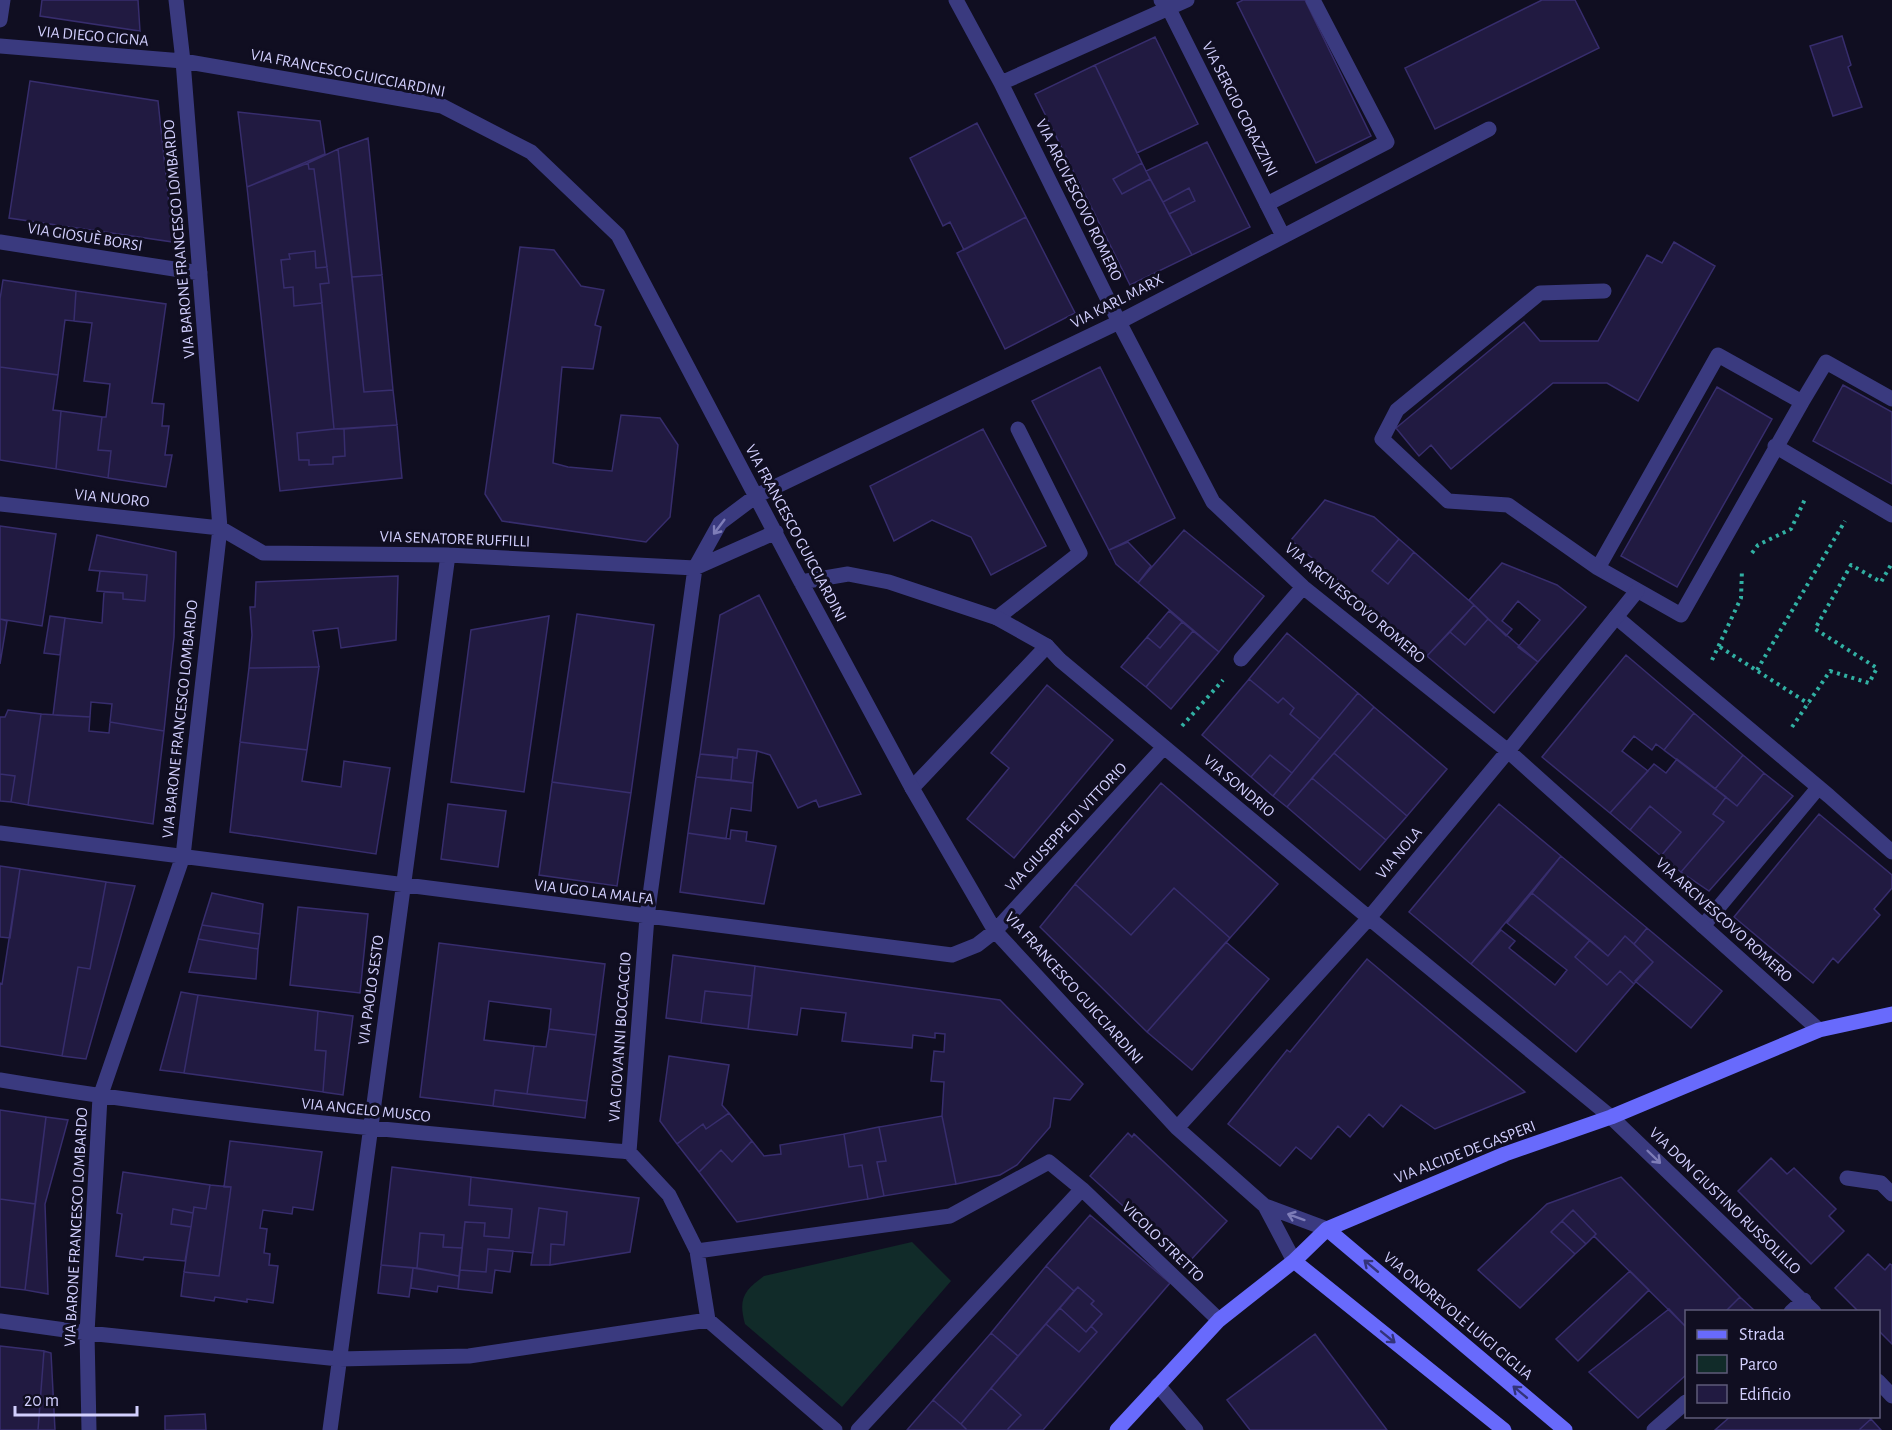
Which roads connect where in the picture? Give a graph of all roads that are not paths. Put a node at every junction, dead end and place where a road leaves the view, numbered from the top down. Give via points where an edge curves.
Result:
1 (3, 0) edge
2 (176, 0) edge
3 (956, 0) edge
4 (1187, 0) edge
5 (1313, 0) edge
6 (1165, 5) edge
7 (0, 20) edge
8 (0, 46) edge
9 (183, 61) junction
10 (1001, 83) junction
11 (1490, 129) dead end
12 (1268, 204) junction
13 (1283, 236) junction
14 (0, 242) edge
15 (200, 273) junction
16 (1604, 291) dead end
17 (1119, 322) junction
18 (1892, 399) edge
19 (1802, 402) junction
20 (1018, 429) dead end
21 (1775, 446) junction
22 (756, 496) junction
23 (0, 504) edge
24 (1892, 515) edge
25 (220, 528) junction
26 (776, 532) junction
27 (448, 555) junction
28 (695, 568) junction
29 (1598, 568) junction
30 (801, 582) junction
31 (1303, 587) junction
32 (1637, 591) junction
33 (1616, 617) junction
34 (997, 618) junction
35 (1047, 646) junction
36 (1241, 659) road end
37 (1164, 747) junction
38 (1508, 751) junction
39 (912, 788) junction
40 (1818, 788) junction
41 (0, 833) edge
42 (1892, 852) edge
43 (183, 856) junction
44 (403, 885) junction
45 (647, 917) junction
46 (1369, 918) junction
47 (1703, 926) junction
48 (995, 931) junction
49 (1892, 1014) edge
50 (1819, 1030) junction
51 (0, 1080) edge
52 (100, 1097) junction
53 (1611, 1117) junction
54 (1177, 1128) junction
55 (370, 1129) junction
56 (629, 1152) junction
57 (1847, 1178) dead end
58 (1082, 1189) junction
59 (1892, 1194) edge
60 (1265, 1206) junction
61 (1327, 1229) junction
62 (697, 1251) junction
63 (1294, 1261) junction
64 (1809, 1306) edge
65 (708, 1320) junction
66 (1219, 1320) junction
67 (0, 1321) edge
68 (87, 1333) junction
69 (339, 1359) junction
70 (1880, 1383) edge
71 (1158, 1385) junction
72 (1892, 1396) edge
73 (1685, 1403) edge
74 (88, 1430) edge
75 (330, 1430) edge
76 (835, 1430) edge
77 (858, 1430) edge
78 (1116, 1430) edge
79 (1196, 1430) edge
80 (1504, 1430) edge
81 (1565, 1430) edge
82 (1654, 1430) edge

1 - 7 street
2 - 9 street, VIA BARONE FRANCESCO LOMBARDO
3 - 10 street, VIA ARCIVESCOVO ROMERO
4 - 6 street
5 - 12 street via 1387,142
6 - 10 street
6 - 12 street, VIA SERGIO CORAZZINI
8 - 9 street, VIA DIEGO CIGNA
9 - 15 street, VIA BARONE FRANCESCO LOMBARDO
9 - 22 street, VIA FRANCESCO GUICCIARDINI via 442,106 531,152 618,235
10 - 17 street, VIA ARCIVESCOVO ROMERO
11 - 13 street, VIA KARL MARX
12 - 13 street, VIA SERGIO CORAZZINI
13 - 17 street, VIA KARL MARX
14 - 15 street, VIA GIOSUÈ BORSI
15 - 25 street, VIA BARONE FRANCESCO LOMBARDO
16 - 29 street via 1540,293 1397,410 1382,439 1448,501 1508,504
17 - 22 street, VIA KARL MARX
17 - 31 street, VIA ARCIVESCOVO ROMERO via 1213,502
18 - 19 street via 1826,362
19 - 21 street
19 - 29 street via 1718,355
20 - 34 street via 1080,553
21 - 24 street
21 - 32 street via 1681,615
22 - 26 street, VIA FRANCESCO GUICCIARDINI
22 -> 28 street, VIA KARL MARX via 720,523
23 - 25 street, VIA NUORO
25 - 27 street, VIA SENATORE RUFFILLI via 263,553
25 - 43 street, VIA BARONE FRANCESCO LOMBARDO
26 - 28 street
26 - 30 street, VIA FRANCESCO GUICCIARDINI
27 - 28 street, VIA SENATORE RUFFILLI
27 - 44 street, VIA PAOLO SESTO
28 - 45 street, VIA GIOVANNI BOCCACCIO
29 - 32 street
30 - 34 street, VIA SONDRIO via 848,574 889,582
30 - 39 street, VIA FRANCESCO GUICCIARDINI
31 - 36 street
31 - 38 street, VIA ARCIVESCOVO ROMERO
32 - 33 street, VIA NOLA
33 - 38 street, VIA NOLA
33 - 40 street
34 - 35 street, VIA SONDRIO
35 - 37 street, VIA SONDRIO
35 - 39 street
37 - 46 street, VIA SONDRIO
37 - 48 street, VIA GIUSEPPE DI VITTORIO
38 - 46 street, VIA NOLA
38 - 47 street, VIA ARCIVESCOVO ROMERO
39 - 48 street, VIA FRANCESCO GUICCIARDINI
40 - 42 street
40 - 47 street
41 - 43 street, VIA UGO LA MALFA
43 - 44 street, VIA UGO LA MALFA
43 - 52 street, VIA BARONE FRANCESCO LOMBARDO
44 - 45 street, VIA UGO LA MALFA
44 - 55 street, VIA PAOLO SESTO
45 - 48 street, VIA UGO LA MALFA via 952,955 977,945
45 - 56 street, VIA GIOVANNI BOCCACCIO
46 - 53 street, VIA SONDRIO
46 - 54 street, VIA NOLA
47 - 50 street, VIA ARCIVESCOVO ROMERO
48 - 54 street, VIA FRANCESCO GUICCIARDINI
49 - 50 main road, VIA ALCIDE DE GASPERI
50 - 53 main road, VIA ALCIDE DE GASPERI
51 - 52 street, VIA ANGELO MUSCO
52 - 55 street, VIA ANGELO MUSCO
52 - 68 street, VIA BARONE FRANCESCO LOMBARDO
53 - 61 main road, VIA ALCIDE DE GASPERI via 1505,1154
53 -> 64 street, VIA DON GIUSTINO RUSSOLILLO
54 - 60 street, VIA FRANCESCO GUICCIARDINI
55 - 56 street, VIA ANGELO MUSCO
55 - 69 street, VIA PAOLO SESTO
56 - 62 street via 669,1195
57 - 59 street via 1881,1183
58 - 62 street, VICOLO STRETTO via 1049,1162 950,1216
58 - 66 street, VICOLO STRETTO
58 - 77 street
61 -> 60 street
60 - 63 street
61 - 63 main road, VIA ALCIDE DE GASPERI
81 -> 61 main road, VIA ONOREVOLE LUIGI GIGLIA
62 - 65 street
63 - 66 main road, VIA ALCIDE DE GASPERI
63 -> 80 main road
65 - 69 street via 469,1356
65 - 76 street
66 - 71 main road, VIA ALCIDE DE GASPERI
67 - 68 street
68 - 69 street
68 - 74 street, VIA BARONE FRANCESCO LOMBARDO
69 - 75 street, VIA PAOLO SESTO
70 - 72 street
71 - 78 main road, VIA ALCIDE DE GASPERI
71 - 79 street
73 - 82 street

